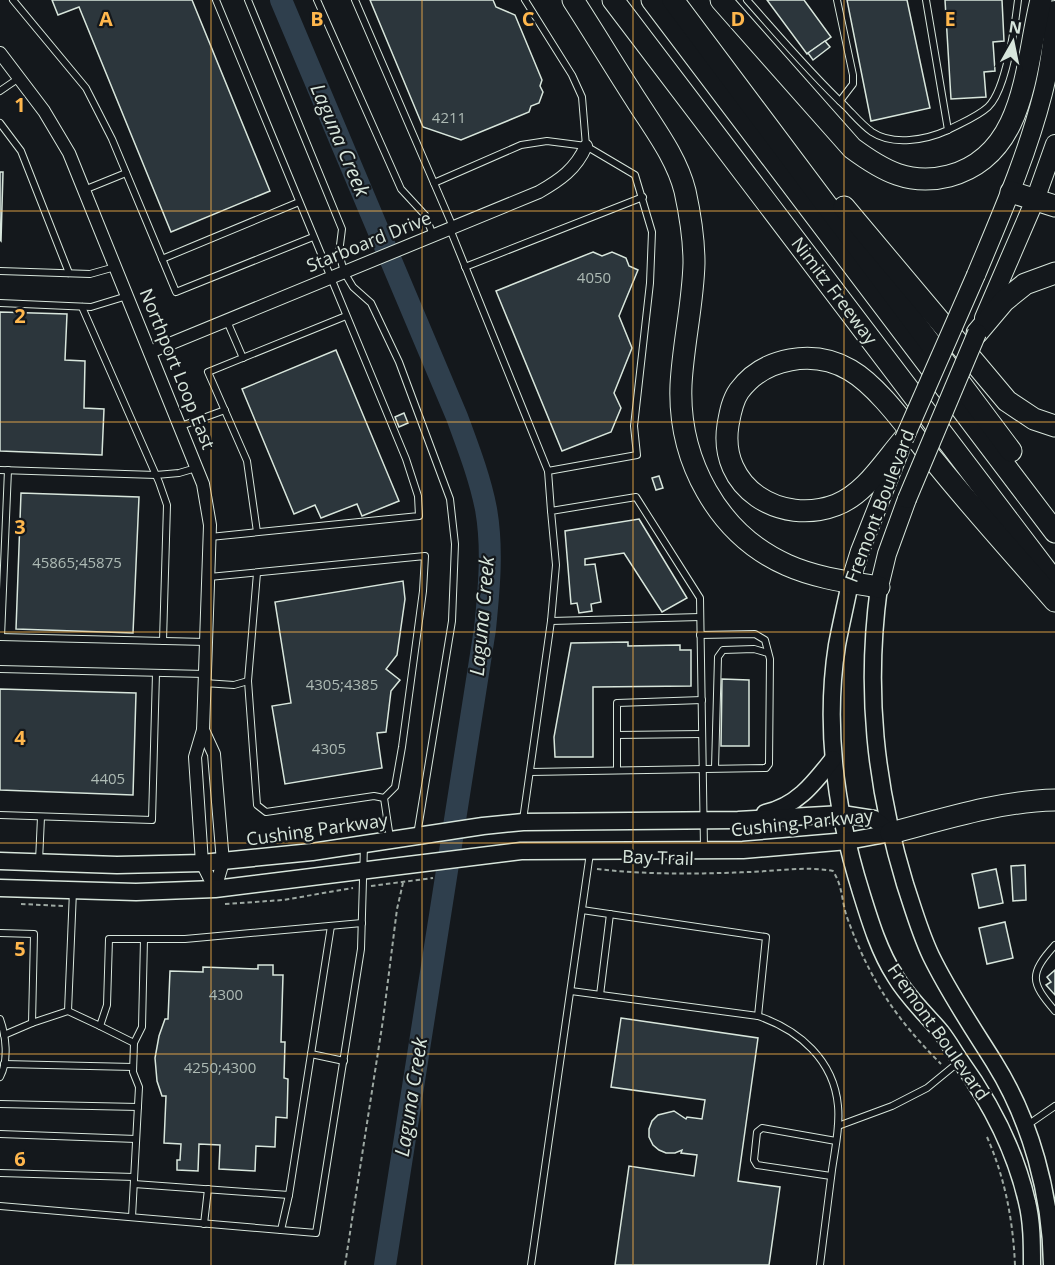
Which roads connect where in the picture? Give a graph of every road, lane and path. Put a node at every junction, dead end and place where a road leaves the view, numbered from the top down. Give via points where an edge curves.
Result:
1 (13, 0) edge
2 (216, 0) edge
3 (248, 0) edge
4 (318, 0) edge
5 (355, 0) edge
6 (525, 0) edge
7 (573, 0) edge
8 (613, 0) edge
9 (652, 0) edge
10 (673, 0) edge
11 (721, 0) edge
12 (747, 0) edge
13 (837, 0) edge
14 (926, 0) edge
15 (1018, 0) edge
16 (1041, 0) edge
17 (1055, 10) edge
18 (0, 53) edge
19 (19, 77) junction
20 (0, 91) edge
21 (840, 101) junction
22 (0, 123) edge
23 (948, 130) junction
24 (1055, 144) edge
25 (586, 146) junction
26 (788, 154) junction
27 (126, 173) junction
28 (434, 183) junction
29 (84, 190) junction
30 (1011, 192) junction
31 (643, 197) junction
32 (299, 202) junction
33 (1045, 203) edge
34 (452, 228) junction
35 (431, 236) junction
36 (313, 237) junction
37 (162, 259) junction
38 (116, 267) junction
39 (465, 267) junction
40 (0, 271) edge
41 (347, 271) junction
42 (69, 273) junction
43 (1055, 273) edge
44 (330, 278) junction
45 (1000, 295) junction
46 (127, 296) junction
47 (0, 303) edge
48 (82, 307) junction
49 (346, 316) junction
50 (226, 321) junction
51 (977, 333) joint
52 (150, 352) junction
53 (243, 358) junction
54 (225, 410) junction
55 (181, 426) junction
56 (1055, 426) edge
57 (904, 440) joint
58 (197, 468) junction
59 (0, 470) edge
60 (8, 470) junction
61 (548, 471) junction
62 (156, 475) junction
63 (879, 483) junction
64 (1055, 510) edge
65 (551, 511) junction
66 (257, 532) junction
67 (1055, 532) edge
68 (210, 537) junction
69 (257, 573) junction
70 (208, 578) junction
71 (1055, 582) edge
72 (850, 583) junction
73 (879, 587) junction
74 (1055, 601) edge
75 (700, 617) junction
76 (551, 621) junction
77 (700, 635) junction
78 (0, 637) edge
79 (163, 641) junction
80 (206, 642) junction
81 (768, 653) junction
82 (0, 669) edge
83 (156, 673) junction
84 (205, 678) junction
85 (248, 681) junction
86 (702, 700) junction
87 (203, 730) junction
88 (702, 734) junction
89 (617, 735) junction
90 (833, 759) junction
91 (703, 768) junction
92 (716, 768) junction
93 (617, 770) junction
94 (530, 772) junction
95 (384, 798) junction
96 (1055, 800) edge
97 (842, 814) junction
98 (0, 815) edge
99 (42, 817) junction
100 (738, 819) junction
101 (704, 820) junction
102 (523, 822) junction
103 (891, 833) junction
104 (420, 835) junction
105 (390, 840) junction
106 (848, 841) junction
107 (364, 844) junction
108 (704, 852) junction
109 (589, 859) junction
110 (0, 861) edge
111 (39, 862) junction
112 (223, 862) junction
113 (201, 863) junction
114 (413, 865) junction
115 (364, 872) junction
116 (0, 888) edge
117 (215, 889) junction
118 (73, 891) junction
119 (582, 910) junction
120 (610, 914) junction
121 (362, 923) junction
122 (331, 926) junction
123 (0, 933) edge
124 (144, 939) junction
125 (1055, 945) edge
126 (570, 991) junction
127 (600, 995) junction
128 (68, 1011) junction
129 (1055, 1011) edge
130 (758, 1016) junction
131 (0, 1018) edge
132 (32, 1023) junction
133 (99, 1026) junction
134 (942, 1033) junction
135 (4, 1035) junction
136 (135, 1043) junction
137 (311, 1054) junction
138 (344, 1060) junction
139 (961, 1061) junction
140 (994, 1062) junction
141 (4, 1064) junction
142 (133, 1067) junction
143 (947, 1071) junction
144 (0, 1077) edge
145 (985, 1097) junction
146 (0, 1104) edge
147 (1055, 1106) edge
148 (138, 1107) junction
149 (837, 1126) junction
150 (1026, 1127) junction
151 (0, 1134) edge
152 (987, 1136) dead end
153 (136, 1139) junction
154 (836, 1141) junction
155 (0, 1173) edge
156 (831, 1176) junction
157 (134, 1181) junction
158 (208, 1189) junction
159 (289, 1195) junction
160 (0, 1206) edge
161 (132, 1217) junction
162 (204, 1224) junction
163 (281, 1230) junction
164 (345, 1265) edge
165 (531, 1265) edge
166 (820, 1265) edge
167 (1015, 1265) edge
168 (1032, 1265) edge
169 (1052, 1265) edge

1 - 27 lane via 86,88
2 - 32 lane
3 - 41 lane via 342,229 339,253
4 - 35 lane via 401,189 425,215
5 - 28 lane
6 - 25 lane via 582,97
7 - 72 highway via 669,153 684,189 694,263 681,413 686,443 707,495 730,524 759,550 787,565
8 - 71 highway, Nimitz Freeway
9 - 67 highway
10 - 26 highway
11 - 16 highway via 852,148 875,166 903,177 932,180 979,163 1008,131 1023,90
12 - 21 lane
13 - 21 lane via 853,75 853,84
14 - 23 lane
15 - 23 lane via 1001,85 990,105
17 - 30 main road, Fremont Boulevard via 1044,90
18 - 19 street, Northport Loop East
19 - 20 lane
19 - 29 street, Northport Loop East via 57,131
21 - 23 lane via 873,132 893,139 914,140
22 - 42 lane via 21,151
24 - 33 main road
25 - 28 lane via 547,141 521,145
25 - 31 lane via 635,175
25 - 34 street, Starboard Drive via 569,173 555,184
26 - 56 highway via 825,186 1007,401 1034,419
26 - 64 highway
27 - 29 lane
27 - 37 lane
28 - 34 lane
29 - 38 street, Northport Loop East
30 - 33 highway
30 - 57 main road, Fremont Boulevard, bridge
31 - 39 lane
31 - 61 lane via 652,232 634,426 638,454
32 - 36 lane
32 - 37 lane
33 - 45 main road
34 - 35 street, Starboard Drive
34 - 39 lane
35 - 41 street, Starboard Drive
36 - 37 lane via 176,292
36 - 44 lane
38 - 42 lane via 90,274
38 - 46 street, Northport Loop East
39 - 61 lane
40 - 42 lane
41 - 44 street, Starboard Drive
41 - 104 lane via 353,287 371,303 394,352 450,499 455,544 452,621
43 - 45 highway
44 - 49 lane
44 - 50 street, Starboard Drive
45 - 51 highway
46 - 48 lane
46 - 52 street, Northport Loop East
47 - 48 lane
48 - 62 lane
49 - 53 lane
49 - 66 lane via 406,459 418,496 419,516
50 - 52 street, Starboard Drive
50 - 53 lane
51 - 73 main road, Fremont Boulevard, bridge via 907,499
52 - 55 street, Northport Loop East
53 - 54 lane via 208,372
54 - 55 lane
54 - 66 lane via 247,461
55 - 58 street, Northport Loop East
57 - 63 highway
58 - 62 lane
58 - 68 street, Northport Loop East via 207,504
59 - 60 lane
60 - 62 lane
60 - 78 lane
61 - 65 lane
62 - 79 lane via 167,505
63 - 72 main road, Fremont Boulevard
63 - 74 highway via 816,511 777,507 758,497 743,485 728,448 730,411 738,392 752,377 781,362 801,358 822,360 849,369 873,388
65 - 75 lane via 636,498 700,598
65 - 76 lane via 556,565
66 - 68 lane
68 - 70 street, Northport Loop East
69 - 70 lane
69 - 85 lane
69 - 95 lane via 425,556 402,747 395,787
70 - 80 street, Northport Loop East
72 - 73 highway
72 - 90 main road, Fremont Boulevard via 833,682
73 - 103 main road, Fremont Boulevard via 872,648 873,711
75 - 76 lane
75 - 77 lane
76 - 94 lane
77 - 81 lane via 755,634 765,640
77 - 86 lane
78 - 79 lane
79 - 80 lane
80 - 84 street, Northport Loop East
81 - 92 lane via 754,649 723,650 718,657
81 - 92 lane via 769,764 766,768
82 - 83 lane
83 - 84 lane
83 - 99 lane via 152,820
84 - 85 lane via 234,684
84 - 87 street, Northport Loop East
85 - 95 lane via 257,804 266,812 374,796
86 - 88 lane
86 - 89 lane via 617,703
87 - 112 street, Northport Loop East via 214,754
87 - 113 street, Northport Loop East via 195,757
88 - 89 lane
88 - 91 lane
89 - 93 lane
90 - 97 main road, Fremont Boulevard
90 - 100 main road via 811,787 788,805
91 - 92 lane
91 - 93 lane
91 - 101 lane
93 - 94 lane
94 - 102 lane
95 - 105 lane
96 - 103 highway via 1009,805
97 - 100 main road, Cushing Parkway
97 - 103 main road, Cushing Parkway via 874,819
97 - 106 main road, Fremont Boulevard
98 - 99 lane
99 - 111 lane
100 - 101 main road, Cushing Parkway
101 - 102 main road, Cushing Parkway
101 - 108 lane
102 - 104 main road, Cushing Parkway
103 - 106 main road, Cushing Parkway
103 - 140 main road, Fremont Boulevard via 930,954
104 - 105 main road, Cushing Parkway
105 - 107 main road, Cushing Parkway
106 - 108 main road, Cushing Parkway
106 - 134 main road, Fremont Boulevard via 884,955 912,1000
107 - 112 main road, Cushing Parkway
107 - 115 lane
108 - 109 main road, Cushing Parkway
109 - 114 main road, Cushing Parkway via 521,851
109 - 119 lane
109 - 143 path, Bay Trail via 628,873 817,868 833,871 841,884 846,917 885,999
110 - 111 main road, Cushing Parkway
111 - 113 main road, Cushing Parkway
112 - 113 main road, Cushing Parkway
112 - 117 street, Northport Loop East
113 - 117 street, Northport Loop East
114 - 115 main road, Cushing Parkway
114 - 164 path via 397,909
115 - 117 main road, Cushing Parkway
115 - 121 lane
116 - 118 main road, Cushing Parkway
117 - 118 main road, Cushing Parkway
118 - 128 lane
119 - 120 lane
119 - 126 lane
120 - 127 lane
120 - 130 lane via 766,937
121 - 122 lane
121 - 138 lane
122 - 124 lane
122 - 137 lane
123 - 132 lane via 34,934
124 - 133 lane via 110,939 107,1005
124 - 136 lane via 142,1027
125 - 129 lane via 1040,962 1036,984
126 - 127 lane
126 - 165 lane
127 - 130 lane
128 - 132 lane
128 - 133 lane
130 - 149 lane via 796,1034 825,1065 838,1106
131 - 135 lane
132 - 135 lane
133 - 136 lane
134 - 139 main road, Fremont Boulevard
134 - 140 main road via 959,1042 972,1058
135 - 141 lane
136 - 142 lane
137 - 138 lane
137 - 159 lane
138 - 163 lane via 316,1233
139 - 143 lane
139 - 145 main road, Fremont Boulevard
140 - 150 main road, Fremont Boulevard
141 - 142 lane
141 - 144 lane
142 - 148 lane via 139,1087
143 - 149 lane via 927,1088 892,1106
145 - 150 main road via 995,1100 1014,1124
145 - 168 main road, Fremont Boulevard via 1000,1125 1028,1203
146 - 148 lane
147 - 150 lane
148 - 153 lane
149 - 154 lane
150 - 169 main road, Fremont Boulevard via 1046,1206
151 - 153 lane
152 - 167 path via 999,1163 1013,1224
153 - 157 lane
154 - 156 lane
154 - 156 lane via 762,1128 757,1132 754,1160 758,1165
155 - 157 lane
156 - 166 lane
157 - 158 lane
157 - 161 lane
158 - 159 lane
158 - 162 lane
159 - 163 lane
160 - 161 lane
161 - 162 lane
162 - 163 lane

